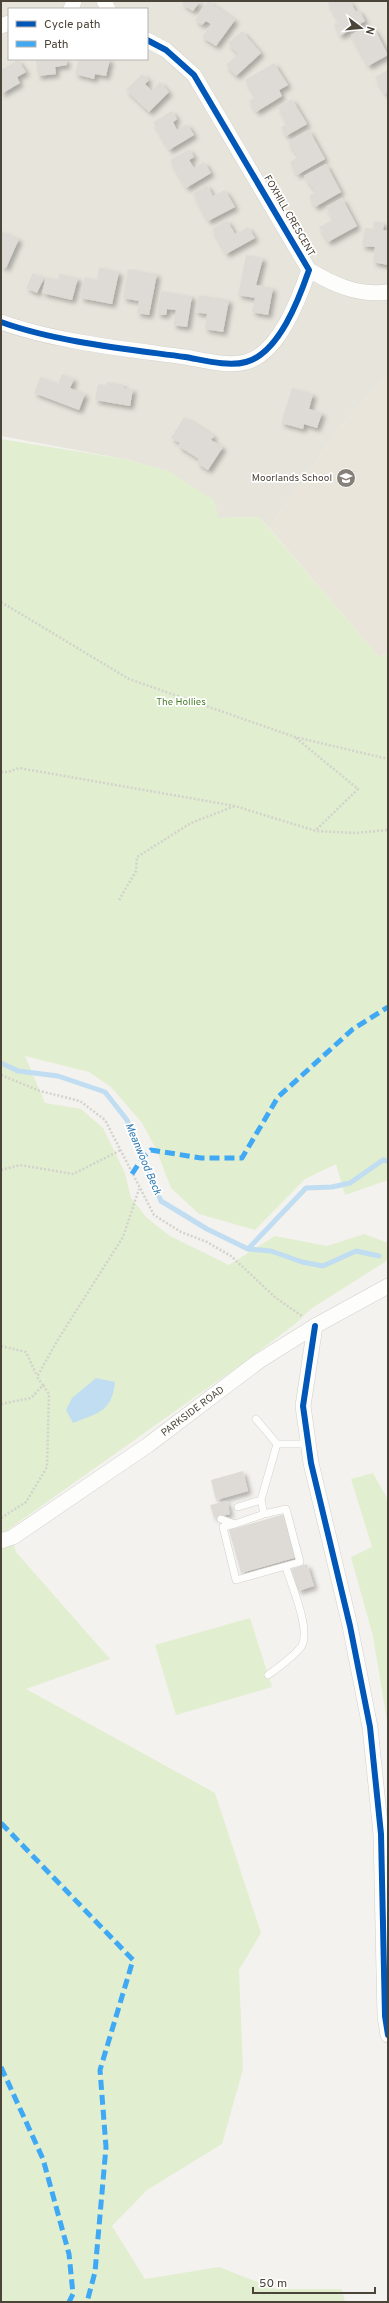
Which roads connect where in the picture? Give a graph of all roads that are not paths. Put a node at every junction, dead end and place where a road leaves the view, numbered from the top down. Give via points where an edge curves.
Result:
1 (148, 41) edge
2 (309, 270) junction
3 (388, 292) edge
4 (1, 322) edge
5 (388, 1286) edge
6 (315, 1326) junction
7 (256, 1419) dead end
8 (277, 1444) junction
9 (308, 1444) junction
10 (261, 1500) junction
11 (238, 1507) dead end
12 (264, 1514) junction
13 (221, 1519) dead end
14 (235, 1524) junction
15 (1, 1541) edge
16 (286, 1567) junction
17 (268, 1675) dead end
18 (388, 2035) edge

1 - 2 street, FOXHILL CRESCENT via 166,50 194,75
2 - 3 street via 346,289 375,294
2 - 4 street, FOXHILL CRESCENT via 299,299 279,335 265,351 246,362 225,363 118,347 20,329
5 - 6 street, PARKSIDE ROAD
6 - 9 street via 303,1406
6 - 15 street, PARKSIDE ROAD via 259,1362 148,1445 13,1537
7 - 8 lane
8 - 9 lane
8 - 10 lane
9 - 18 street via 350,1626 370,1727 381,1834 385,2016
10 - 11 lane
10 - 12 lane
12 - 14 lane
12 - 16 lane via 286,1509 300,1562
13 - 14 lane
14 - 16 lane via 223,1527 236,1580
16 - 17 lane via 304,1625 305,1638 301,1647

